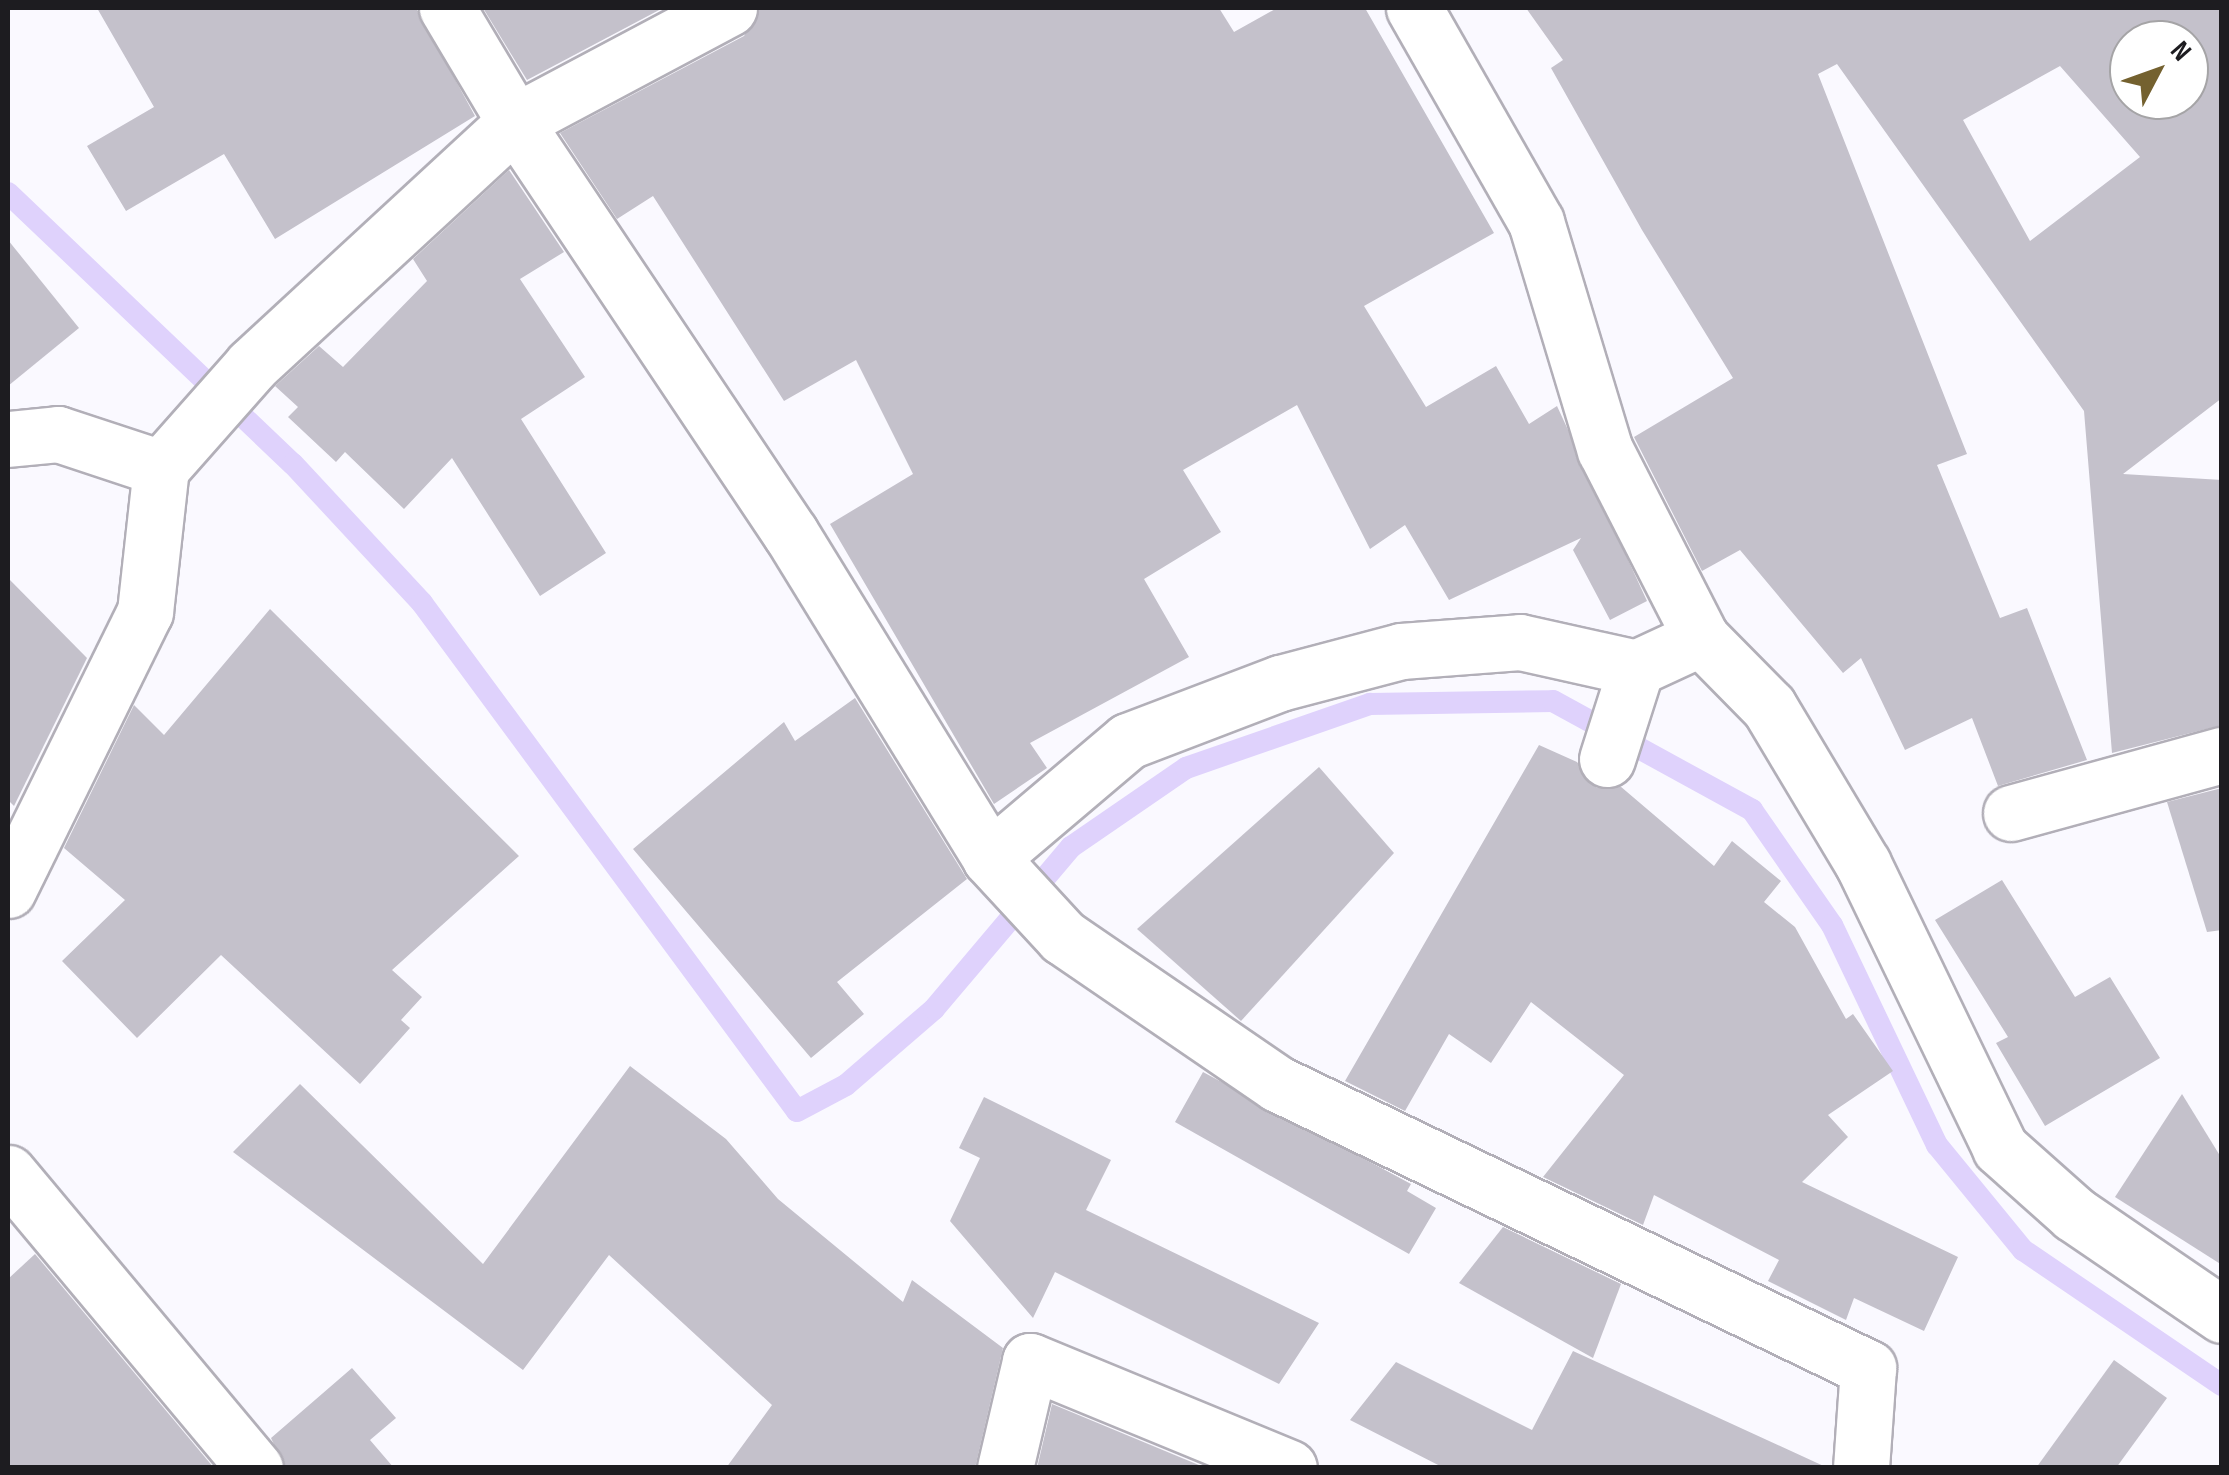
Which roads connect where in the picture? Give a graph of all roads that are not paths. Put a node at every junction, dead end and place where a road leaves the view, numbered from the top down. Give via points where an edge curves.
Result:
1 (447, 8) edge
2 (729, 8) edge
3 (1414, 8) edge
4 (515, 122) junction
5 (8, 439) edge
6 (178, 452) junction
7 (1701, 638) junction
8 (1636, 668) junction
9 (2222, 755) edge
10 (1607, 759) dead end
11 (2010, 813) dead end
12 (990, 858) junction
13 (8, 890) edge
14 (8, 1173) edge
15 (2222, 1315) edge
16 (255, 1468) edge
17 (1005, 1468) edge
18 (1289, 1468) edge
19 (1861, 1468) edge

1 - 4 street
2 - 4 street
3 - 7 street via 1536,222 1605,450
4 - 6 street via 252,364
4 - 12 street via 790,534
5 - 6 street via 58,434
6 - 13 street via 145,612
7 - 8 street
7 - 15 street via 1769,707 1863,864 2000,1148 2074,1214
8 - 10 street
8 - 12 street via 1520,642 1402,651 1280,682 1128,741
9 - 11 street
12 - 19 street via 1063,937 1278,1084 1868,1368
14 - 16 street
17 - 18 street via 1030,1360

